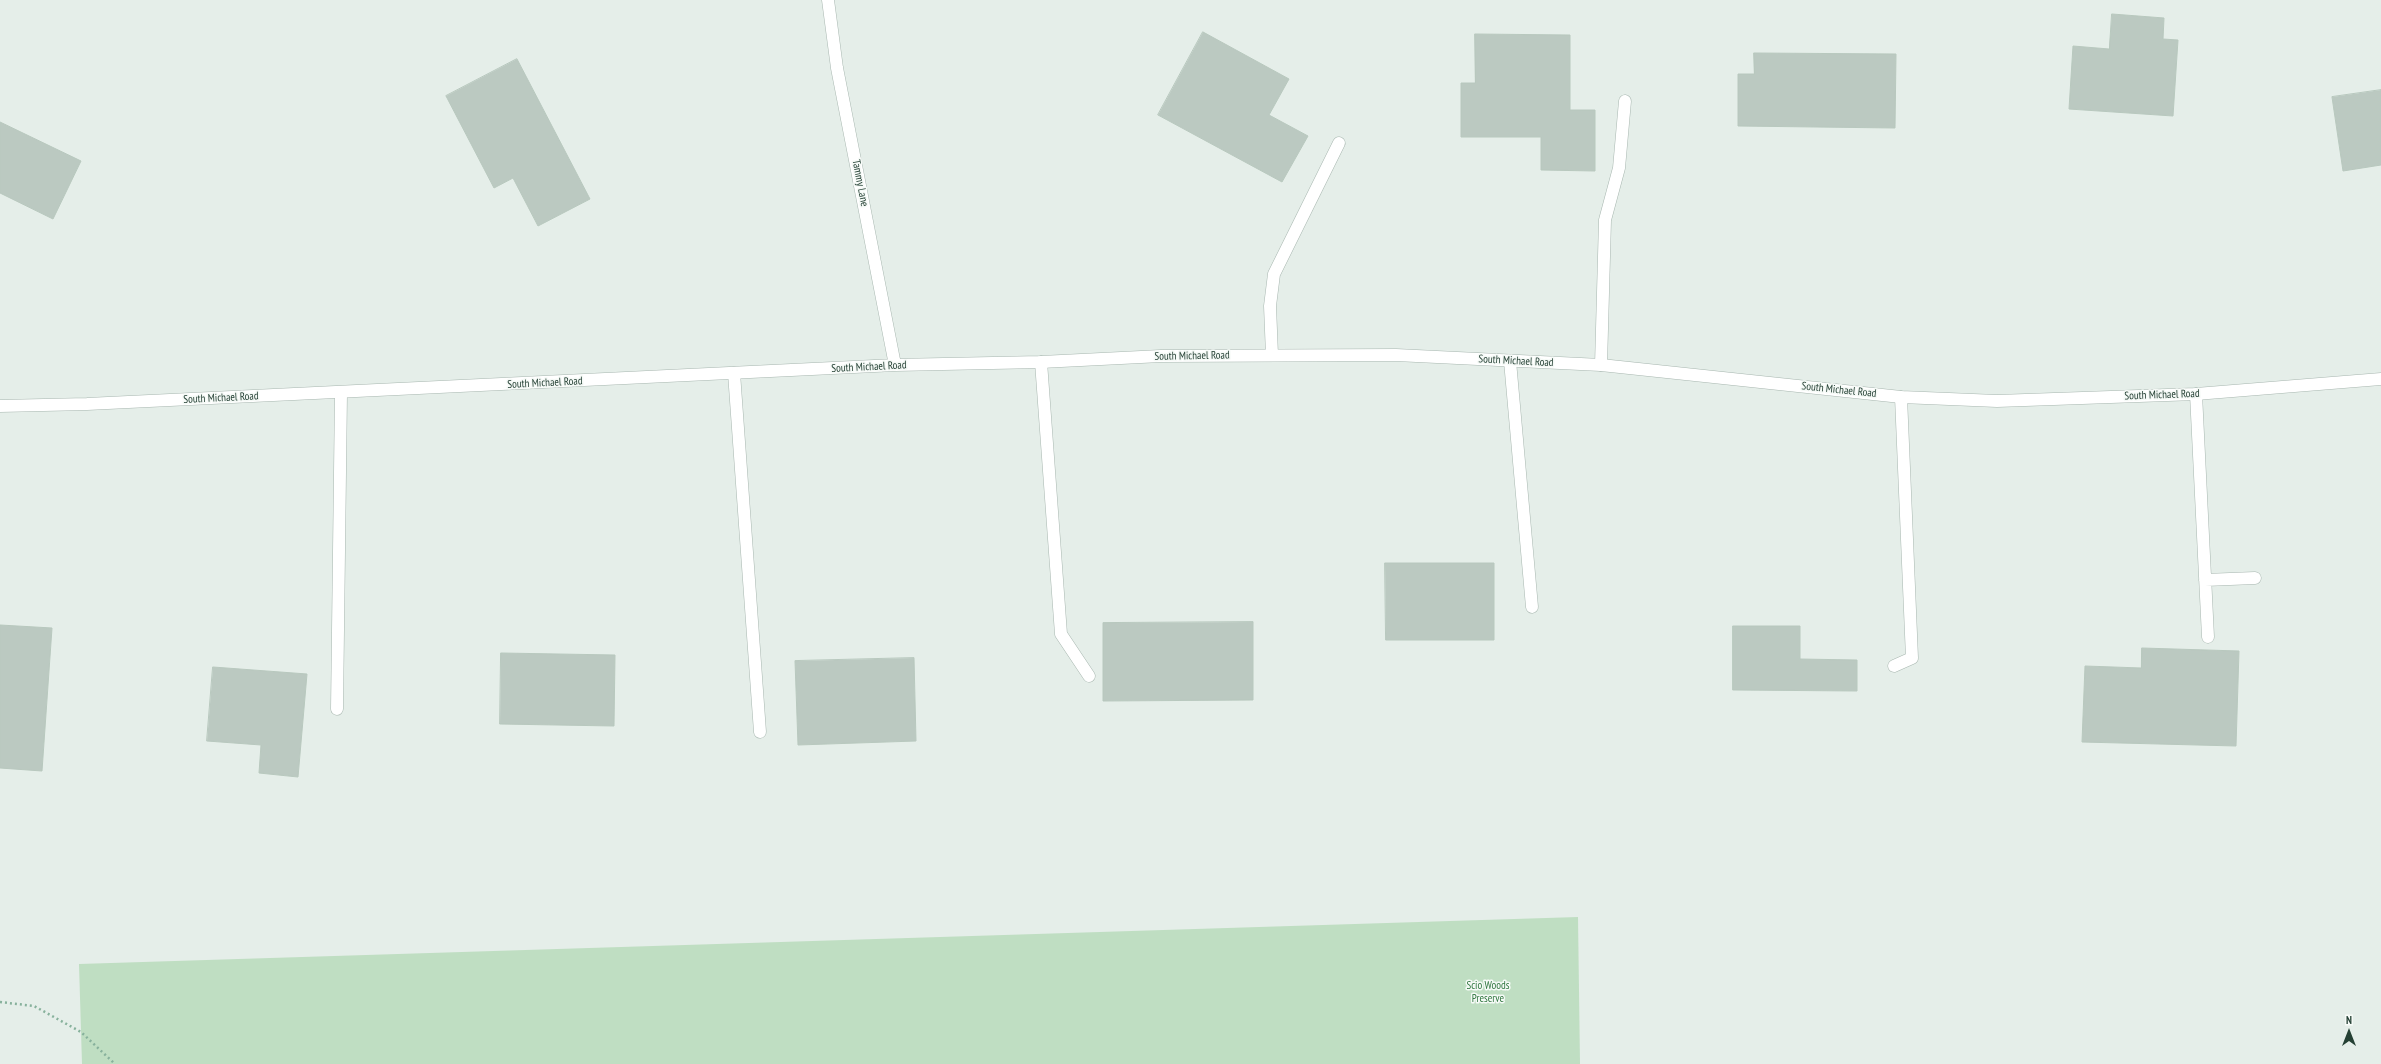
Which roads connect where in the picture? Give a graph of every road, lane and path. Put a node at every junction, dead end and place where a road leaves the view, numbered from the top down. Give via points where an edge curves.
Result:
1 (828, 0) edge
2 (1625, 102) dead end
3 (1339, 143) dead end
4 (1272, 355) junction
5 (1510, 360) junction
6 (1041, 362) junction
7 (895, 365) junction
8 (1601, 365) junction
9 (734, 373) junction
10 (2381, 378) edge
11 (341, 393) junction
12 (2196, 394) junction
13 (1901, 397) junction
14 (1, 406) edge
15 (2255, 578) dead end
16 (2205, 580) junction
17 (1532, 608) dead end
18 (2208, 637) dead end
19 (1894, 666) dead end
20 (1089, 676) dead end
21 (337, 709) dead end
22 (760, 732) dead end
23 (0, 1002) edge
24 (116, 1064) edge

1 - 7 street, Tammy Lane via 837,68
2 - 8 street via 1619,168 1605,220
3 - 4 street via 1274,274 1270,306
4 - 5 street, South Michael Road via 1396,355
4 - 6 street, South Michael Road via 1161,356
5 - 8 street, South Michael Road
5 - 17 street
6 - 7 street, South Michael Road
6 - 20 street via 1061,634
7 - 9 street, South Michael Road
8 - 13 street, South Michael Road
9 - 11 street, South Michael Road
9 - 22 street
10 - 12 street, South Michael Road
11 - 14 street, South Michael Road
11 - 21 street
12 - 13 street, South Michael Road via 1997,401
12 - 16 street
13 - 19 street via 1912,658
15 - 16 street
16 - 18 street
23 - 24 path via 34,1006 81,1032

